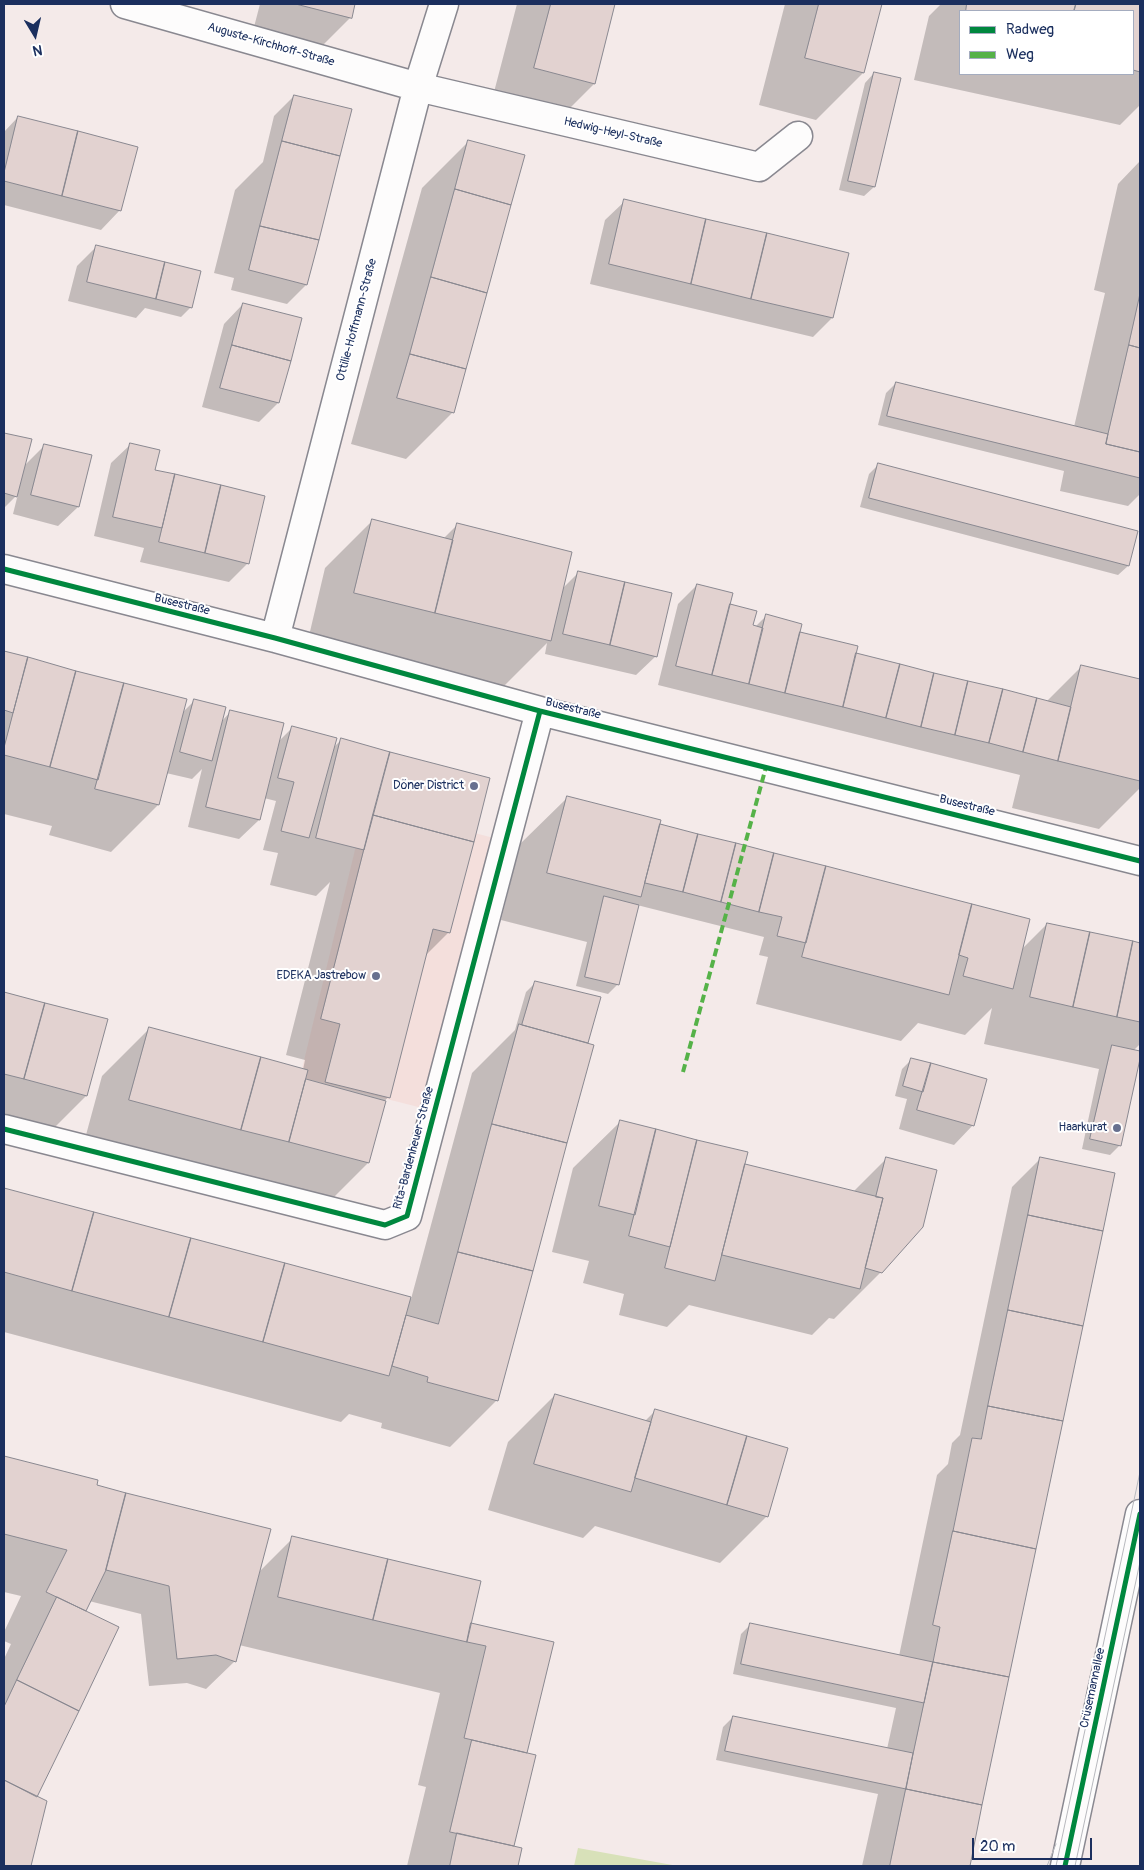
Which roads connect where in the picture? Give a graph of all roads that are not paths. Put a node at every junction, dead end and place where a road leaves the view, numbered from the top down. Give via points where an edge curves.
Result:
1 (125, 4) edge
2 (444, 4) edge
3 (418, 87) junction
4 (798, 136) dead end
5 (4, 569) edge
6 (275, 638) junction
7 (540, 712) junction
8 (1140, 861) edge
9 (4, 1129) edge
10 (1140, 1514) edge
11 (1065, 1866) edge

1 - 3 street, Auguste-Kirchhoff-Straße
2 - 3 street, Ottilie-Hoffmann-Straße
3 - 4 street, Hedwig-Heyl-Straße via 760,167
3 - 6 street, Ottilie-Hoffmann-Straße
5 - 6 street, Busestraße
6 - 7 street, Busestraße
7 - 8 street, Busestraße
7 - 9 street, Rita-Bardenheuer-Straße via 407,1216 385,1225
10 - 11 street, Crüsemannallee

